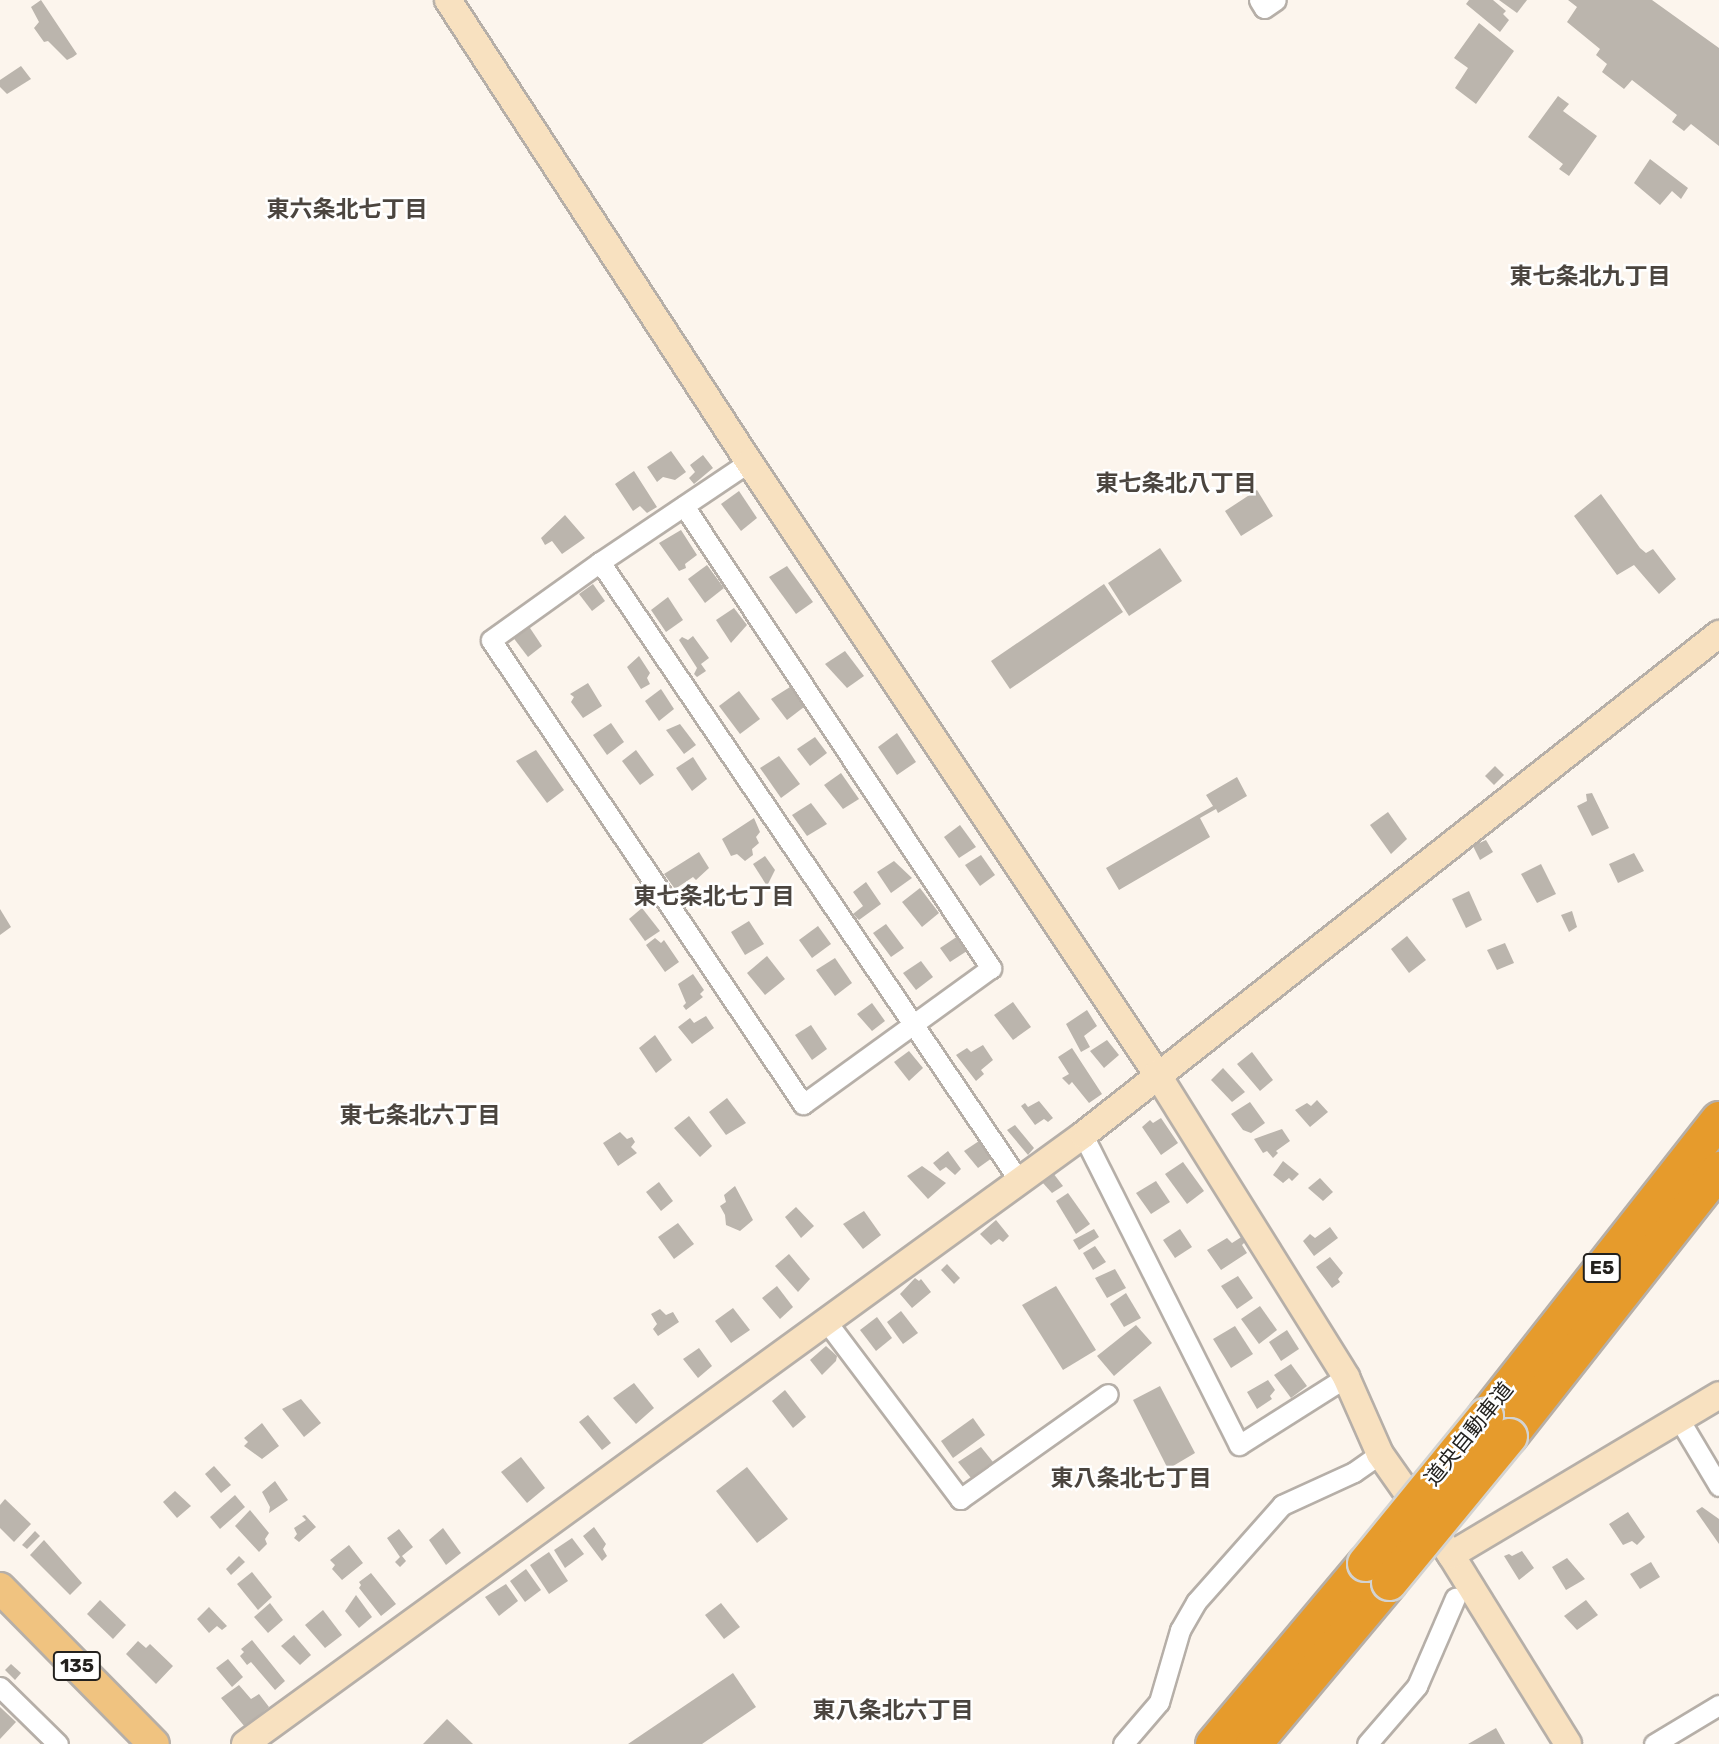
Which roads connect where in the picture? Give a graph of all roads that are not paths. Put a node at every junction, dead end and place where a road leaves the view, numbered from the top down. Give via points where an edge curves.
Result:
1 (448, 0) edge
2 (1259, 0) edge
3 (1276, 0) edge
4 (749, 462) junction
5 (684, 506) junction
6 (600, 562) junction
7 (1719, 634) edge
8 (914, 1023) junction
9 (1157, 1074) junction
10 (1719, 1119) edge
11 (1083, 1135) junction
12 (1719, 1169) edge
13 (1018, 1179) junction
14 (826, 1321) junction
15 (1346, 1377) junction
16 (1108, 1394) dead end
17 (1719, 1395) edge
18 (1679, 1419) junction
19 (1497, 1426) junction
20 (1380, 1454) junction
21 (1719, 1486) edge
22 (1451, 1555) junction
23 (1377, 1573) junction
24 (1460, 1587) junction
25 (0, 1588) edge
26 (0, 1687) edge
27 (1719, 1704) edge
28 (1675, 1739) edge
29 (58, 1744) edge
30 (153, 1744) edge
31 (245, 1744) edge
32 (1123, 1744) edge
33 (1213, 1744) edge
34 (1253, 1744) edge
35 (1367, 1744) edge
36 (1568, 1744) edge
37 (1654, 1744) edge

1 - 4 street
2 - 3 street via 1264,8
4 - 5 street
4 - 9 street
5 - 6 street
5 - 8 street via 991,968
6 - 8 street
6 - 8 street via 491,640 803,1104
7 - 9 street
8 - 13 street
9 - 11 street
9 - 15 street
10 - 19 highway, 道央自動車道 / E5
11 - 13 street
11 - 15 street via 1239,1445
12 - 19 highway, 道央自動車道 / E5
13 - 14 street
14 - 16 street via 960,1499
14 - 31 street
15 - 20 street
17 - 18 street
18 - 21 street
18 - 22 street
19 - 23 highway, 道央自動車道 / E5, bridge
20 - 22 street
20 - 32 street via 1354,1472 1282,1505 1196,1602 1180,1630 1159,1702
22 - 24 street
23 - 33 highway, 道央自動車道 / E5
23 - 34 highway, 道央自動車道 / E5
24 - 35 street via 1417,1686
24 - 36 street
25 - 30 main road, 135
26 - 29 street
27 - 28 street
28 - 37 street

